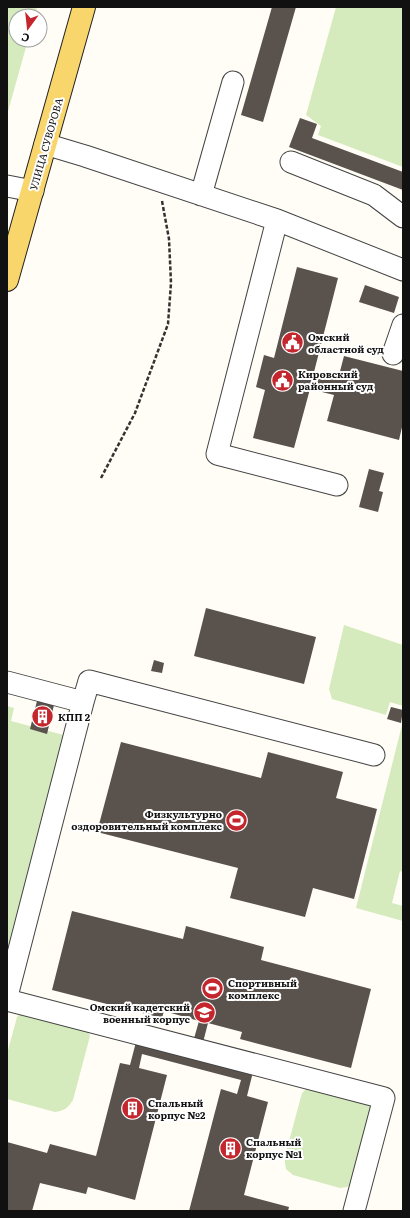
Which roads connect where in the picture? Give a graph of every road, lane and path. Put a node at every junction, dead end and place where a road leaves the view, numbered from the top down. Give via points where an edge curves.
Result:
1 (84, 7) edge
2 (233, 82) dead end
3 (46, 144) junction
4 (291, 162) dead end
5 (159, 181) junction
6 (7, 186) edge
7 (32, 191) junction
8 (201, 195) junction
9 (403, 217) edge
10 (277, 220) junction
11 (403, 270) edge
12 (7, 280) edge
13 (403, 325) edge
14 (393, 354) dead end
15 (101, 478) dead end
16 (337, 485) dead end
17 (7, 682) edge
18 (84, 702) junction
19 (374, 755) dead end
20 (7, 996) edge
21 (7, 1000) edge
22 (354, 1211) edge

1 - 3 main road, УЛИЦА СУВОРОВА
2 - 8 lane
3 - 5 lane
3 - 7 main road, УЛИЦА СУВОРОВА
4 - 9 lane via 374,195
5 - 8 lane
5 - 15 path via 169,239 168,324 135,413
6 - 7 lane
7 - 12 main road, УЛИЦА СУВОРОВА
8 - 10 lane
10 - 11 lane
10 - 16 lane via 217,454
13 - 14 lane
17 - 18 lane
18 - 19 lane via 89,681
18 - 20 lane
21 - 22 lane via 384,1098

